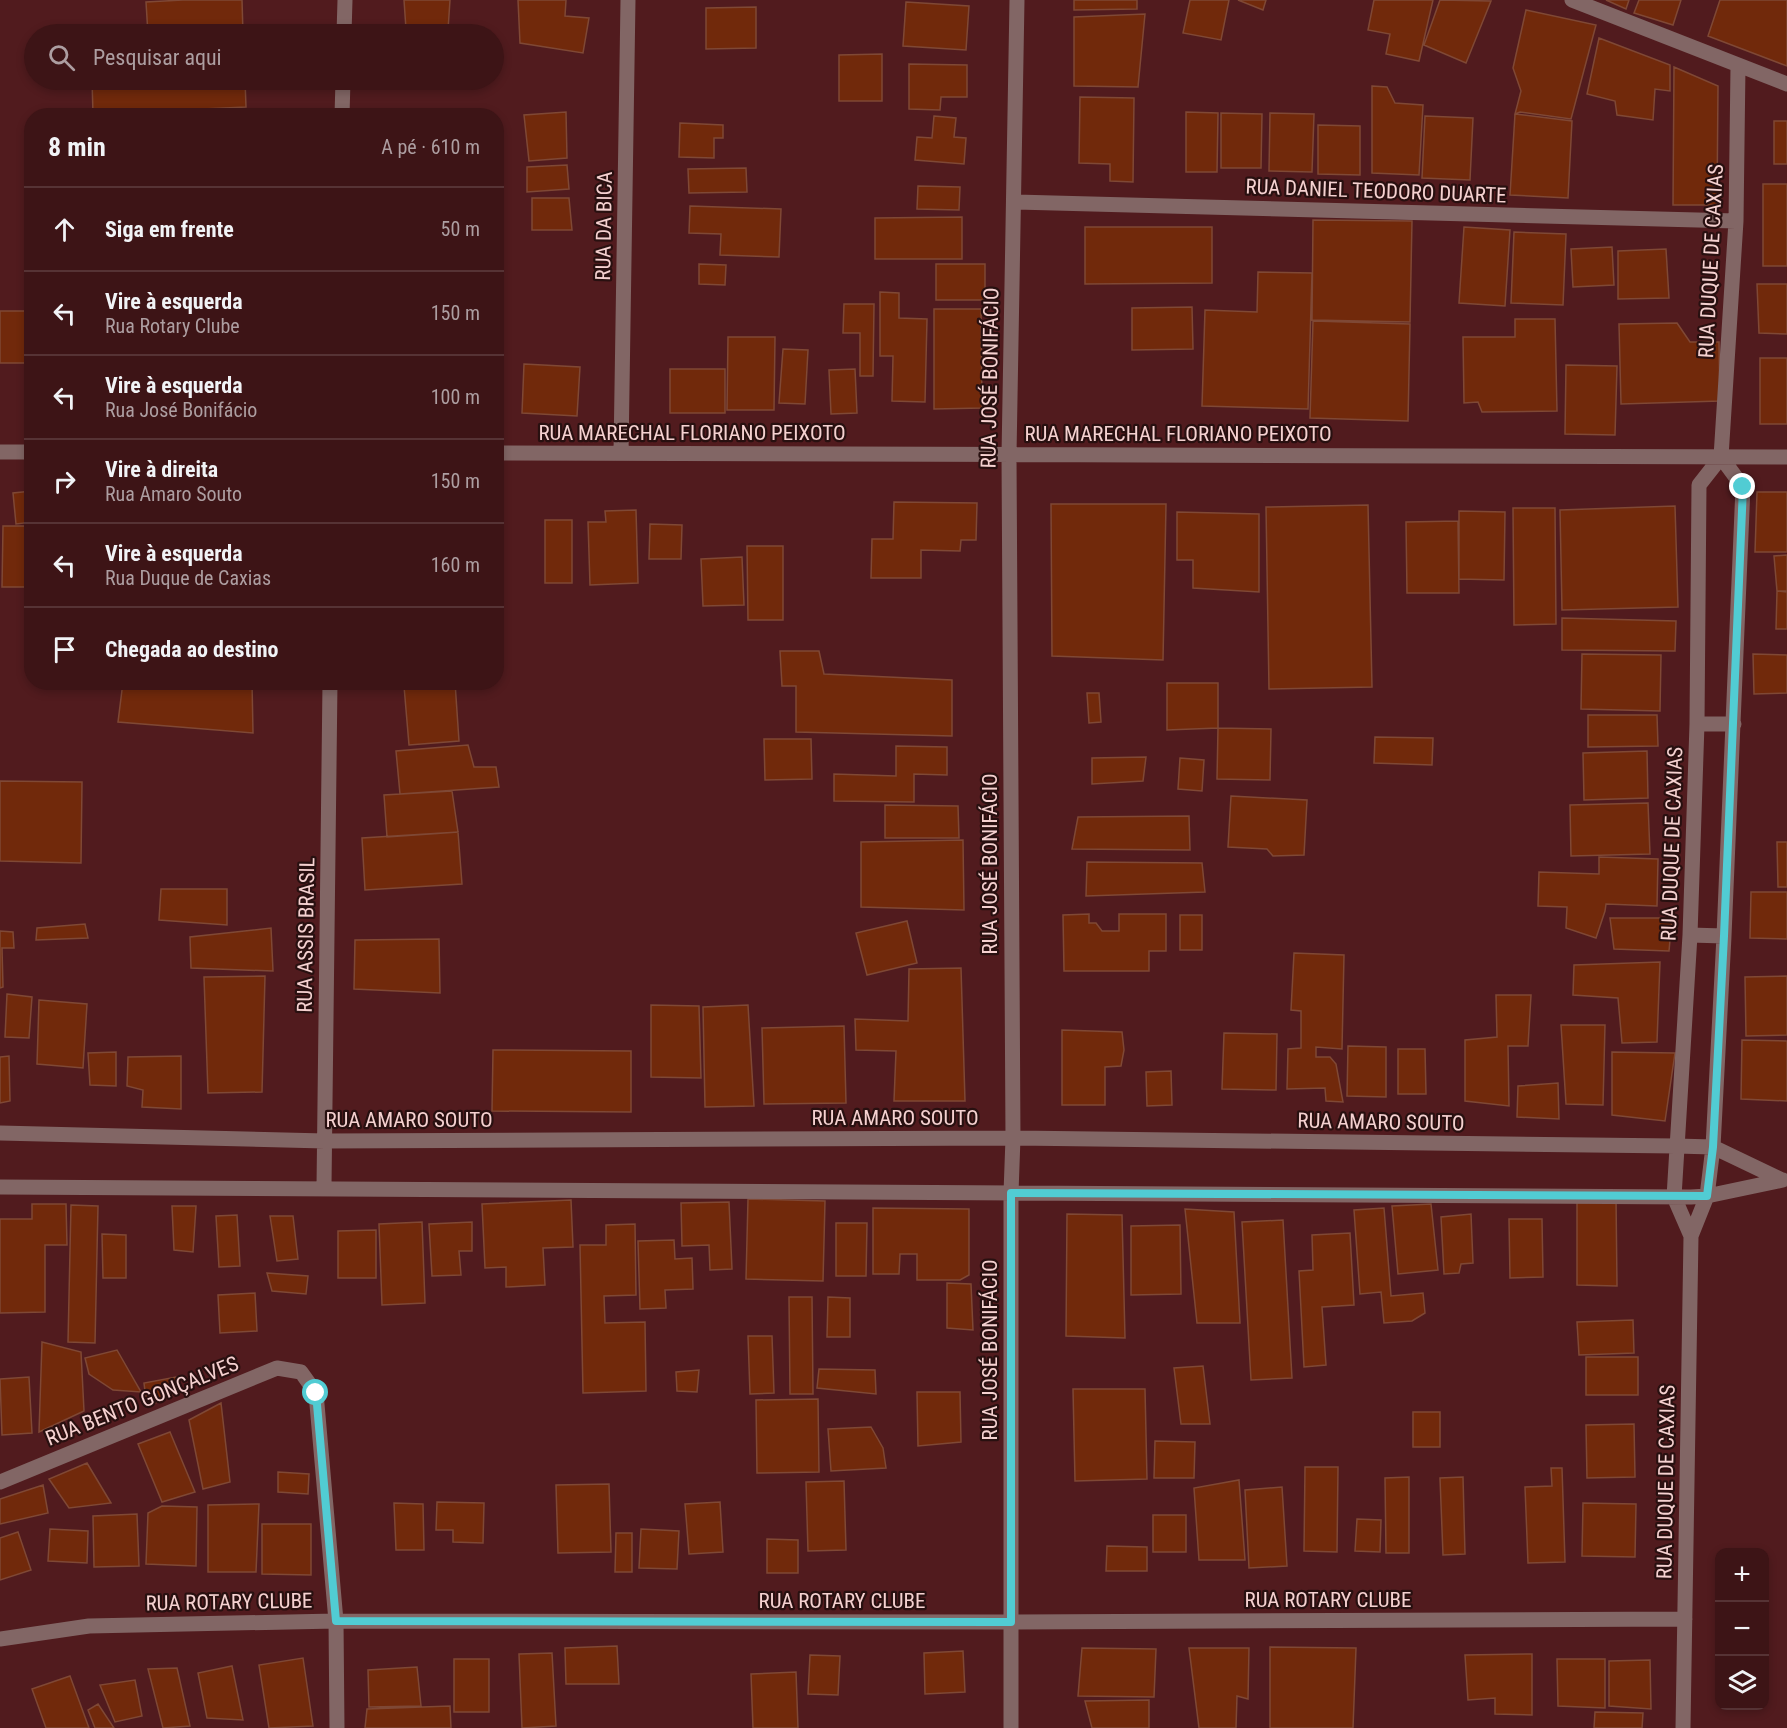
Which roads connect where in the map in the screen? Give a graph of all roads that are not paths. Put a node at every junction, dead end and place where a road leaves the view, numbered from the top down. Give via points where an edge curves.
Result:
1 (345, 0) edge
2 (628, 0) edge
3 (1017, 0) edge
4 (1572, 0) edge
5 (344, 24) edge
6 (1738, 66) junction
7 (1787, 84) edge
8 (343, 90) edge
9 (342, 108) edge
10 (1015, 202) junction
11 (1736, 221) junction
12 (0, 452) edge
13 (24, 452) edge
14 (504, 453) edge
15 (621, 453) junction
16 (1009, 455) junction
17 (1721, 457) junction
18 (1787, 457) edge
19 (330, 690) edge
20 (1697, 724) junction
21 (1734, 724) junction
22 (1690, 935) junction
23 (1724, 936) junction
24 (0, 1133) edge
25 (1013, 1138) junction
26 (325, 1141) junction
27 (1676, 1146) junction
28 (1713, 1147) junction
29 (1784, 1180) edge
30 (0, 1187) edge
31 (324, 1187) junction
32 (1011, 1193) junction
33 (1707, 1196) junction
34 (1674, 1197) junction
35 (1691, 1236) junction
36 (0, 1482) edge
37 (1685, 1619) junction
38 (336, 1621) junction
39 (1011, 1622) junction
40 (0, 1639) edge
41 (337, 1728) edge
42 (1011, 1728) edge
43 (1683, 1728) edge

1 - 5 street
2 - 15 street, RUA DA BICA
3 - 10 street, RUA JOSÉ BONIFÁCIO
4 - 6 street
6 - 7 street
6 - 11 street, RUA DUQUE DE CAXIAS
8 - 9 street
10 - 11 street, RUA DANIEL TEODORO DUARTE
10 - 16 street, RUA JOSÉ BONIFÁCIO
11 - 17 street, RUA DUQUE DE CAXIAS
12 - 13 street
14 - 15 street, RUA MARECHAL FLORIANO PEIXOTO
15 - 16 street, RUA MARECHAL FLORIANO PEIXOTO
16 - 17 street, RUA MARECHAL FLORIANO PEIXOTO
16 - 25 street, RUA JOSÉ BONIFÁCIO
17 - 18 street, RUA MARECHAL FLORIANO PEIXOTO
17 - 20 street, RUA DUQUE DE CAXIAS via 1699,485
17 - 21 street, RUA DUQUE DE CAXIAS via 1743,487
19 - 26 street, RUA ASSIS BRASIL
20 - 21 street
20 - 22 street, RUA DUQUE DE CAXIAS
21 - 23 street, RUA DUQUE DE CAXIAS
22 - 23 street
22 - 27 street, RUA DUQUE DE CAXIAS
23 - 28 street, RUA DUQUE DE CAXIAS
24 - 26 street, RUA AMARO SOUTO
25 - 26 street, RUA AMARO SOUTO
25 - 27 street, RUA AMARO SOUTO
25 - 32 street, RUA JOSÉ BONIFÁCIO
26 - 31 street, RUA ASSIS BRASIL
27 - 28 street, RUA AMARO SOUTO
27 - 34 street, RUA DUQUE DE CAXIAS
28 - 29 street, RUA AMARO SOUTO
28 - 33 street, RUA DUQUE DE CAXIAS
29 - 33 street, RUA AMARO SOUTO
30 - 31 street, RUA AMARO SOUTO
31 - 32 street, RUA AMARO SOUTO
32 - 34 street, RUA AMARO SOUTO
32 - 39 street, RUA JOSÉ BONIFÁCIO
33 - 34 street, RUA AMARO SOUTO
33 - 35 street, RUA DUQUE DE CAXIAS
34 - 35 street, RUA DUQUE DE CAXIAS
35 - 37 street, RUA DUQUE DE CAXIAS
36 - 38 street, RUA BENTO GONÇALVES via 278,1368 301,1372 316,1393
37 - 39 street, RUA ROTARY CLUBE
37 - 43 street, RUA DUQUE DE CAXIAS
38 - 39 street, RUA ROTARY CLUBE
38 - 40 street, RUA ROTARY CLUBE via 89,1626
38 - 41 street
39 - 42 street, RUA JOSÉ BONIFÁCIO

